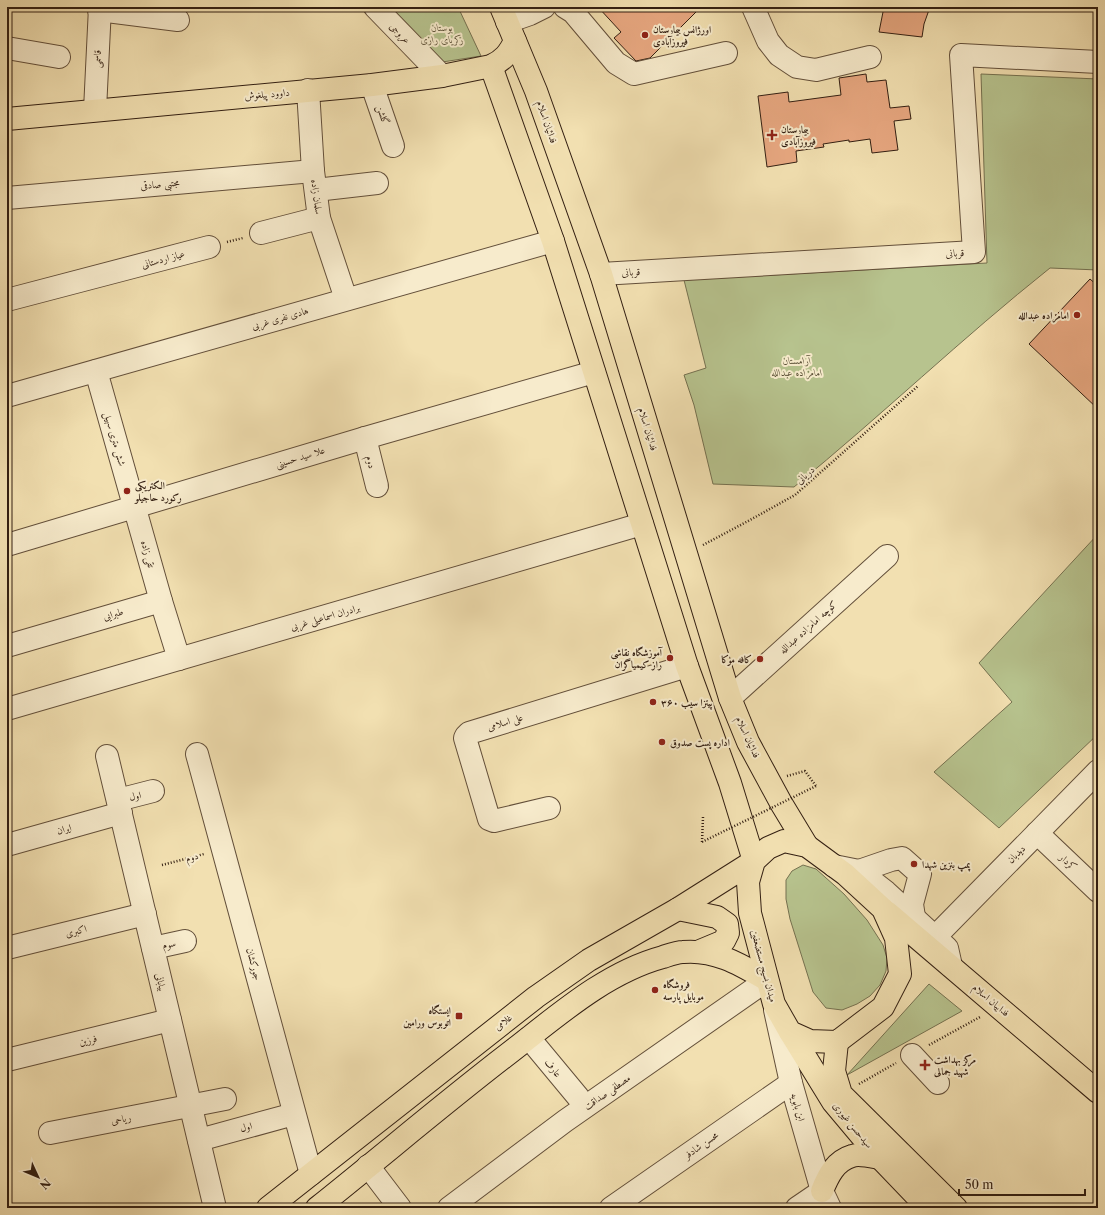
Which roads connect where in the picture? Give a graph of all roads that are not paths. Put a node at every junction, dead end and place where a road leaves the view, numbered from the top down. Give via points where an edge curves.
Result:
1 (375, 7) edge
2 (544, 7) edge
3 (565, 7) edge
4 (753, 7) edge
5 (100, 8) edge
6 (178, 20) dead end
7 (508, 24) edge
8 (7, 48) edge
9 (726, 53) dead end
10 (59, 57) dead end
11 (870, 57) dead end
12 (1098, 62) edge
13 (491, 66) junction
14 (442, 76) junction
15 (372, 85) junction
16 (308, 90) junction
17 (536, 91) junction
18 (505, 105) junction
19 (95, 110) junction
20 (7, 119) edge
21 (393, 146) dead end
22 (314, 181) junction
23 (377, 182) dead end
24 (7, 198) edge
25 (319, 218) junction
26 (261, 233) road end
27 (553, 241) junction
28 (209, 247) road end
29 (601, 274) junction
30 (346, 299) junction
31 (7, 300) edge
32 (96, 371) junction
33 (594, 372) junction
34 (7, 396) edge
35 (365, 438) junction
36 (377, 486) dead end
37 (135, 507) junction
38 (642, 524) junction
39 (7, 545) edge
40 (887, 556) dead end
41 (161, 601) junction
42 (7, 646) edge
43 (179, 660) junction
44 (687, 666) junction
45 (730, 698) junction
46 (7, 710) edge
47 (197, 754) dead end
48 (107, 756) dead end
49 (1098, 771) edge
50 (153, 791) dead end
51 (119, 807) junction
52 (549, 808) dead end
53 (1037, 833) junction
54 (7, 845) edge
55 (807, 846) junction
56 (754, 861) junction
57 (834, 866) junction
58 (859, 871) junction
59 (1098, 891) edge
60 (678, 909) junction
61 (883, 909) junction
62 (145, 914) junction
63 (914, 917) junction
64 (935, 937) junction
65 (185, 941) dead end
66 (7, 948) edge
67 (153, 948) junction
68 (700, 951) junction
69 (951, 966) junction
70 (767, 980) junction
71 (774, 1004) junction
72 (170, 1020) junction
73 (790, 1032) junction
74 (529, 1038) junction
75 (837, 1042) junction
76 (912, 1055) dead end
77 (7, 1060) edge
78 (791, 1083) junction
79 (938, 1083) dead end
80 (1098, 1092) edge
81 (578, 1097) dead end
82 (226, 1099) dead end
83 (191, 1106) junction
84 (294, 1114) junction
85 (50, 1133) dead end
86 (199, 1140) junction
87 (880, 1158) junction
88 (909, 1162) junction
89 (368, 1166) junction
90 (311, 1174) junction
91 (826, 1199) edge
92 (325, 1206) edge
93 (215, 1208) edge
94 (268, 1208) edge
95 (400, 1208) edge
96 (449, 1208) edge
97 (611, 1208) edge
98 (797, 1208) edge
99 (928, 1208) edge
100 (956, 1208) edge

1 - 14 street, عروجی
2 - 7 street
3 - 9 street via 573,12 616,63 634,74
4 - 11 street via 768,41 779,55 797,67 816,70
5 - 6 street
5 - 19 street, قاسمی
7 - 13 main road, داوود پیلغوش via 504,58
7 - 17 main road, فدائیان اسلام
8 - 10 street
12 - 29 street, قربانی via 961,55 974,252
13 - 14 main road, داوود پیلغوش
13 - 18 main road
14 - 15 main road, داوود پیلغوش
15 - 16 main road, داوود پیلغوش
15 - 21 street, گلشن
16 - 19 main road, داوود پیلغوش
16 - 22 street, سلمان زاده
17 - 18 main road via 526,87 517,88 511,93
17 - 29 main road, فدائیان اسلام
18 - 27 main road
19 - 20 main road, داوود پیلغوش
22 - 23 street, مجتبی صادقی
22 - 24 street, مجتبی صادقی
22 - 25 street, سلمان زاده
25 - 26 street
25 - 30 street, سلمان زاده
27 - 30 street, هادی نفری غربی
27 - 33 main road
28 - 31 street, عیاز اردستانی
29 - 45 main road, فدائیان اسلام
30 - 32 street, هادی نفری غربی
32 - 34 street, هادی نفری غربی
32 - 37 street, شش متری سهیل
33 - 35 street, علا سید حسینی
33 - 38 main road
35 - 36 street, دوم
35 - 37 street, علا سید حسینی
37 - 39 street, علا سید حسینی
37 - 41 street, تقی زاده
38 - 43 street, برادران اسماعیلی غربی
38 - 44 main road
40 - 45 street, کوچه امامزاده عبدالله
41 - 42 street, طبرایی
41 - 43 street
43 - 46 street, برادران اسماعیلی غربی
44 - 52 street, علی اسلامی via 466,736 491,820 494,822
44 - 56 main road via 735,797
45 - 55 main road, فدائیان اسلام via 748,742
47 - 84 street, جورکشان
48 - 51 street, بیابانی
49 - 53 street, دیدبان
50 - 51 street, اول
51 - 54 street, ایران
51 - 62 street, بیابانی
53 - 59 street, کردار
53 - 64 street, دیدبان
55 - 56 main road via 784,841 768,848
55 - 57 main road
56 - 60 main road, غلامی
56 - 70 main road, میدان بسیج مستضعفین via 748,882 750,913
57 - 58 street
57 - 61 main road
58 - 63 street
58 - 63 street via 902,858 920,874 912,904
60 - 68 main road via 717,917 727,924 728,933 724,941
60 - 90 main road, غلامی via 589,960 536,997
61 - 69 main road, فداییان اسلام
61 - 75 main road via 896,938 900,974 882,1007
62 - 66 street, اکبری
62 - 67 street, بیابانی
63 - 64 street
64 - 69 street via 947,948
65 - 67 street, سوم
67 - 72 street, بیابانی
68 - 70 main road via 737,962
68 - 74 main road via 682,952 648,961 608,979
69 - 80 main road, فداییان اسلام
70 - 71 main road, میدان بسیج مستضعفین
70 - 96 street, مصطفی صداقت via 565,1121
71 - 73 main road, میدان بسیج مستضعفین
71 - 78 street, ابن بابویه
72 - 77 street, فرزین
72 - 83 street, بیابانی
73 - 75 main road via 810,1041
73 - 87 main road, سیدحسن غیوری via 833,1102
74 - 81 street, عارف
74 - 89 main road
75 - 88 main road, سیدحسن غیوری via 834,1070 841,1094
76 - 79 street
78 - 91 street, ابن بابویه
78 - 97 street, محسن شادفر
82 - 83 street
83 - 85 street, ریاحی
83 - 86 street, بیابانی
84 - 86 street, اول
84 - 90 street, جورکشان
86 - 93 street, بیابانی
87 - 88 main road
87 - 91 main road via 852,1156 838,1163 829,1174
87 - 99 main road, سیدحسن غیوری
88 - 100 main road, سیدحسن غیوری
89 - 92 main road
89 - 95 street
90 - 94 main road, غلامی
91 - 98 street

